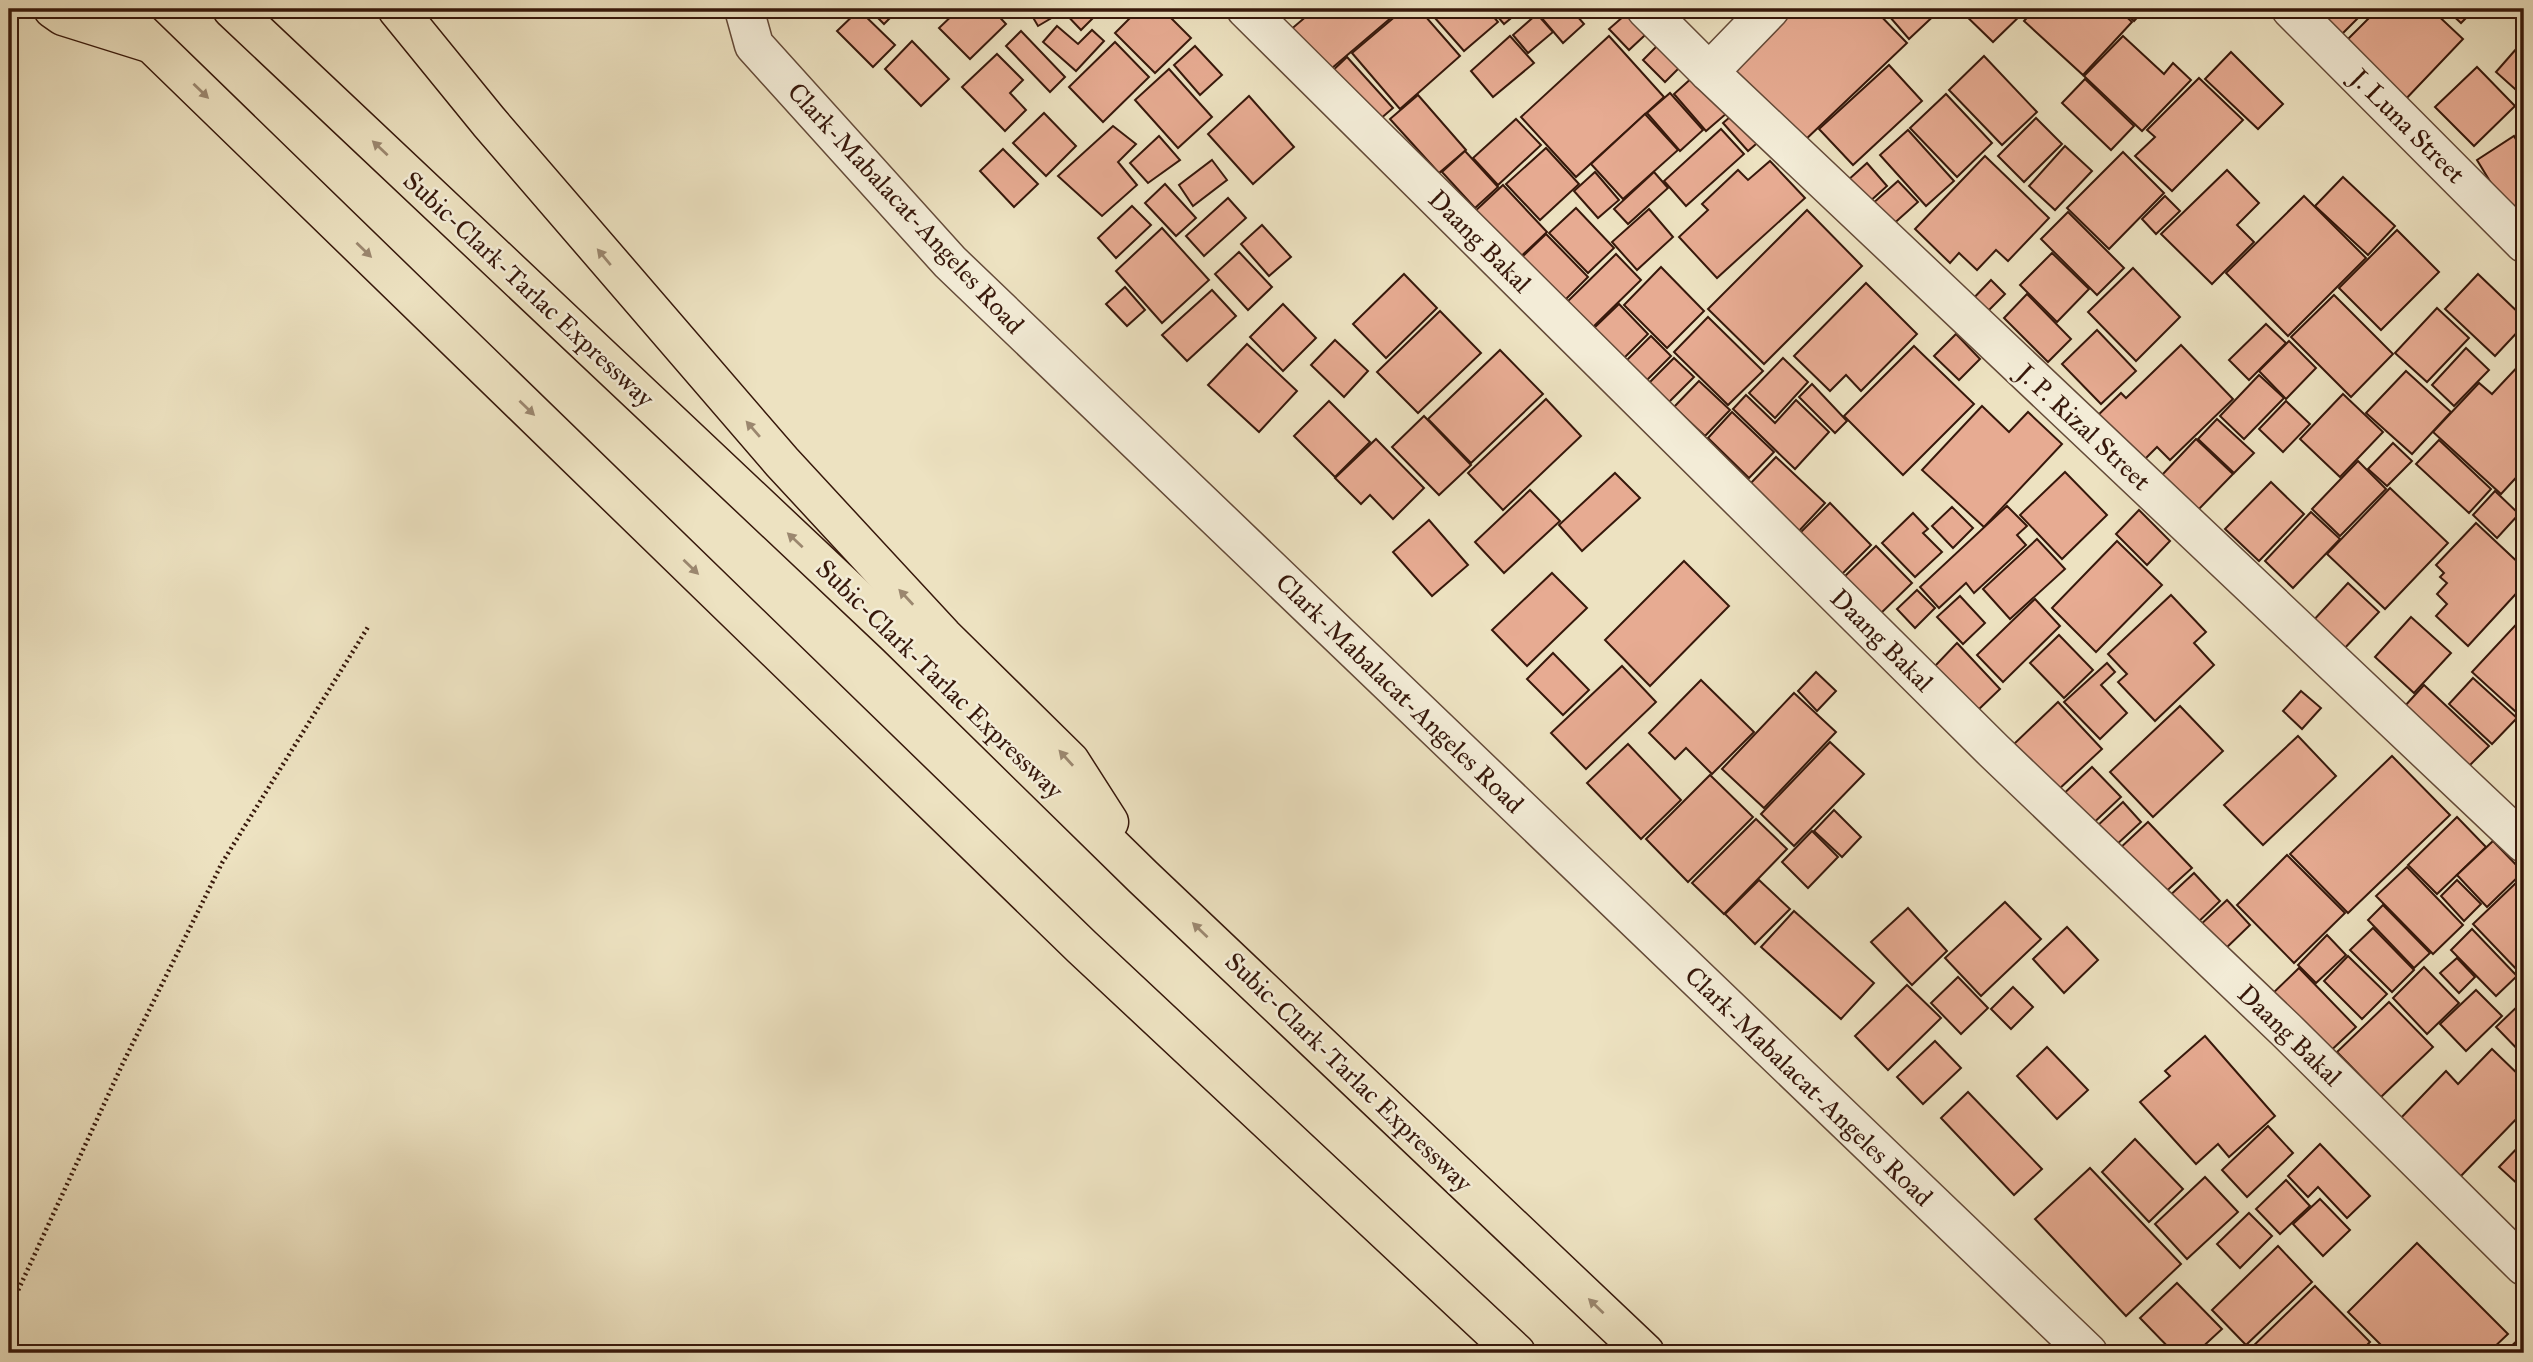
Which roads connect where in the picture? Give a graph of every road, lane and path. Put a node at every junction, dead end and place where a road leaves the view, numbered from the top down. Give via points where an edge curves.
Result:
1 (53, 9) edge
2 (116, 9) edge
3 (232, 9) edge
4 (397, 9) edge
5 (744, 9) edge
6 (1246, 9) edge
7 (1646, 9) edge
8 (1770, 9) edge
9 (2291, 9) edge
10 (152, 43) junction
11 (1709, 72) junction
12 (2524, 243) edge
13 (368, 627) dead end
14 (2524, 843) edge
15 (1143, 877) junction
16 (2524, 1266) edge
17 (9, 1310) edge
18 (1516, 1353) edge
19 (1645, 1353) edge
20 (2088, 1353) edge

1 - 10 highway
2 - 10 highway
15 -> 3 highway, Subic-Clark-Tarlac Expressway via 896,635
15 -> 4 highway via 1070,761 943,636 790,471
5 - 20 street, Clark-Mabalacat-Angeles Road via 754,45 950,262
6 - 16 street, Daang Bakal via 1994,751
7 - 11 street, J. P. Rizal Street
8 - 11 street
9 - 12 street, J. Luna Street
10 -> 18 highway via 1082,947
11 - 14 street, J. P. Rizal Street
13 - 17 path via 222,863
19 -> 15 highway, Subic-Clark-Tarlac Expressway

